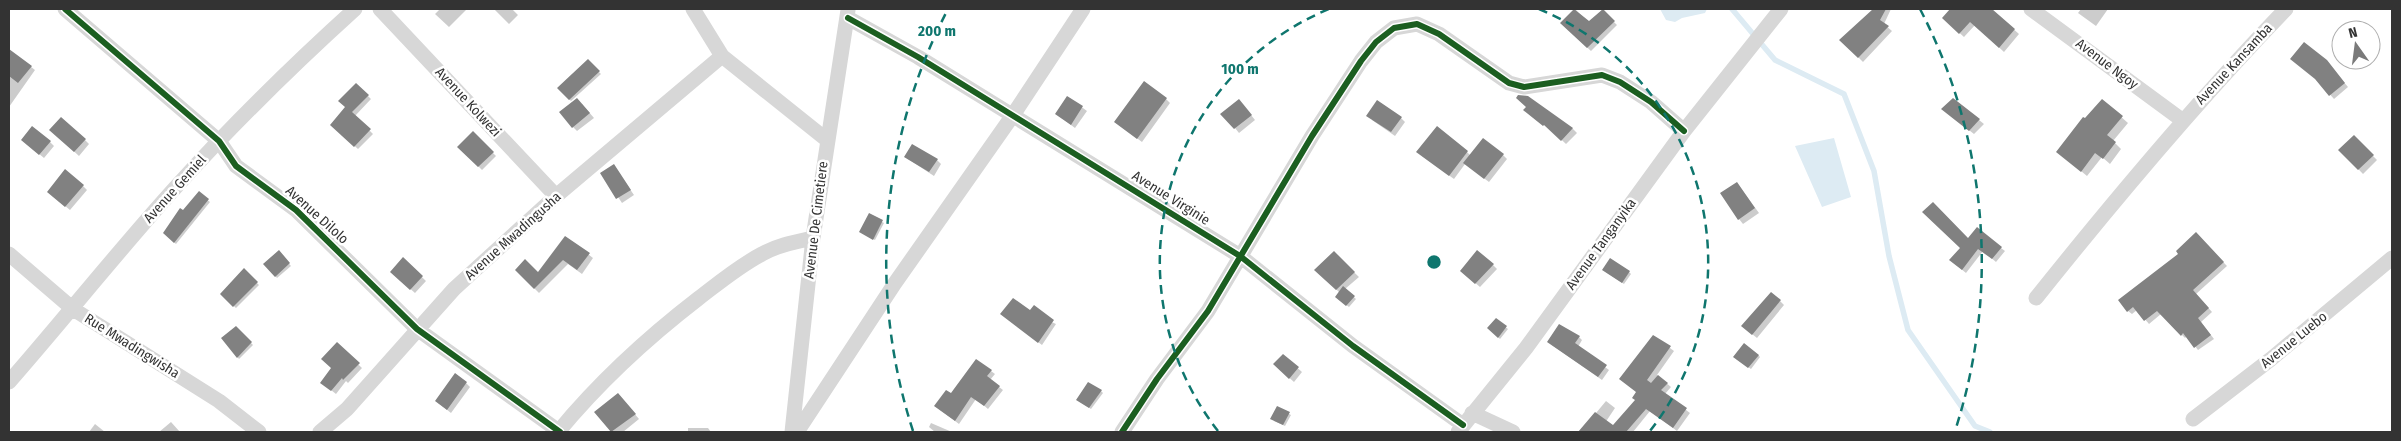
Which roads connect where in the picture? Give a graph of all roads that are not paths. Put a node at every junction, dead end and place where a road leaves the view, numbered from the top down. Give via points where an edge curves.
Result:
1 (65, 9) edge
2 (355, 9) edge
3 (380, 9) edge
4 (693, 9) edge
5 (1083, 9) edge
6 (1780, 9) edge
7 (2031, 9) edge
8 (2286, 9) edge
9 (848, 13) edge
10 (722, 56) junction
11 (1013, 115) junction
12 (2182, 120) junction
13 (1684, 131) junction
14 (827, 140) junction
15 (218, 141) junction
16 (556, 196) junction
17 (813, 238) junction
18 (9, 254) edge
19 (1240, 256) junction
20 (2392, 258) edge
21 (2036, 298) dead end
22 (73, 309) junction
23 (417, 329) junction
24 (9, 382) edge
25 (2193, 419) dead end
26 (1465, 423) edge
27 (259, 432) edge
28 (320, 432) edge
29 (559, 432) edge
30 (792, 432) edge
31 (797, 432) edge
32 (1122, 432) edge
33 (1513, 432) edge

1 - 15 street, Avenue Dilolo
2 - 15 street, Avenue Gemiel via 291,67
3 - 16 street, Avenue Kolwezi
4 - 10 street
5 - 11 street
6 - 13 street, Avenue Tanganyika
7 - 12 street, Avenue Ngoy
8 - 12 street, Avenue Kansamba
9 - 11 street, Avenue Virginie
9 - 14 street, Avenue De Cimetiere
10 - 14 street
10 - 16 street, Avenue Mwadingusha
11 - 19 street, Avenue Virginie
11 - 31 street via 895,283
12 - 21 street, Avenue Kansamba
13 - 19 street via 1652,102 1620,82 1602,76 1524,87 1509,83 1439,34 1417,24 1394,28 1360,61
13 - 26 street, Avenue Tanganyika via 1526,348
14 - 17 street, Avenue De Cimetiere
15 - 22 street, Avenue Gemiel via 128,241
15 - 23 street, Avenue Dilolo via 242,172 296,210
16 - 23 street, Avenue Mwadingusha via 454,289
17 - 29 street via 788,243 732,272 650,335
17 - 30 street, Avenue De Cimetiere
18 - 22 street, Rue Mwadingwisha
19 - 26 street, Avenue Virginie via 1354,346
19 - 32 street via 1208,312
20 - 25 street, Avenue Luebo
22 - 24 street, Avenue Gemiel
22 - 27 street, Rue Mwadingwisha via 211,396
23 - 28 street, Avenue Mwadingusha via 347,409
23 - 29 street, Avenue Dilolo
26 - 33 street, Avenue Virginie

